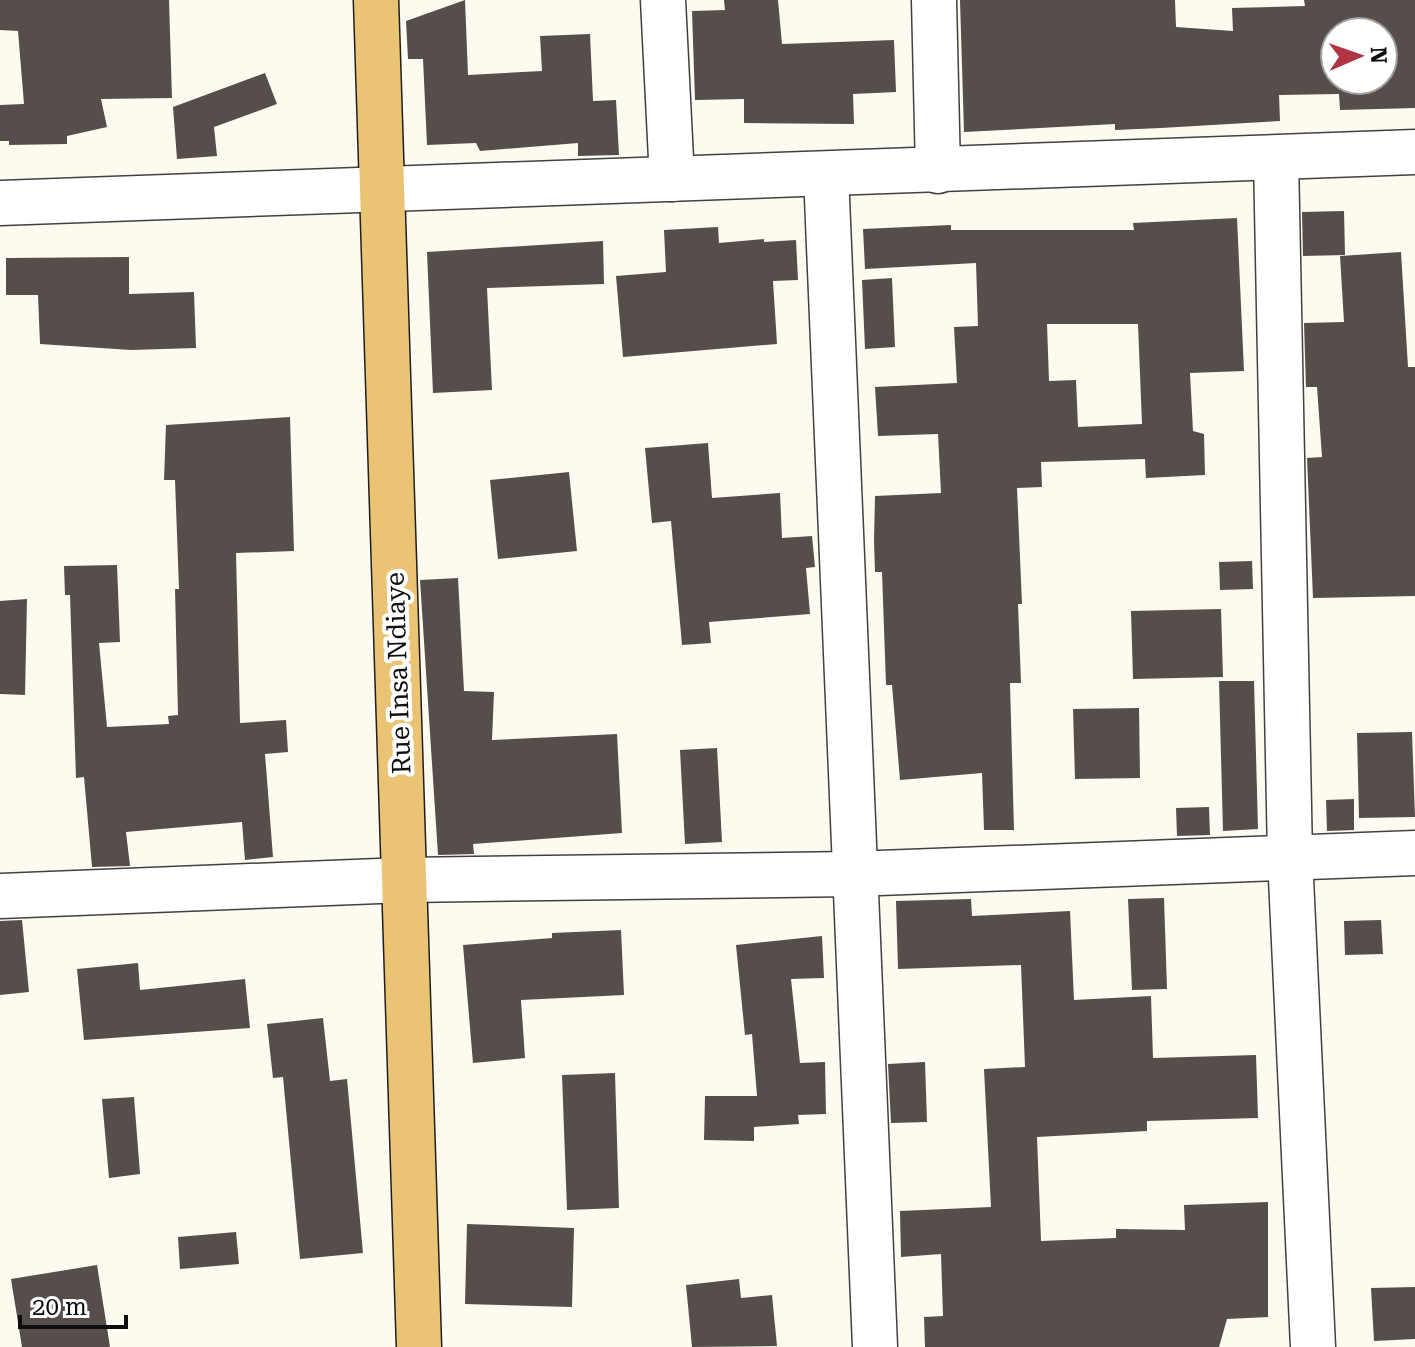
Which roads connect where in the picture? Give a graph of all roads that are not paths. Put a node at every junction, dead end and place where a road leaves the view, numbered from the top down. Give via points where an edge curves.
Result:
1 (376, 0) edge
2 (663, 0) edge
3 (934, 0) edge
4 (1415, 152) edge
5 (1276, 158) junction
6 (938, 171) junction
7 (826, 174) junction
8 (672, 179) junction
9 (384, 190) junction
10 (0, 203) edge
11 (1415, 853) edge
12 (1290, 857) junction
13 (853, 874) junction
14 (404, 880) junction
15 (0, 896) edge
16 (419, 1347) edge
17 (875, 1347) edge
18 (1313, 1347) edge

1 - 9 main road, Rue Insa Ndiaye
2 - 8 street
3 - 6 street
4 - 5 street
5 - 6 street
5 - 12 street
6 - 7 street
7 - 8 street
7 - 13 street
8 - 9 street
9 - 10 street
9 - 14 main road, Rue Insa Ndiaye
11 - 12 street
12 - 13 street
12 - 18 street
13 - 14 street
13 - 17 street
14 - 15 street
14 - 16 main road, Rue Insa Ndiaye

